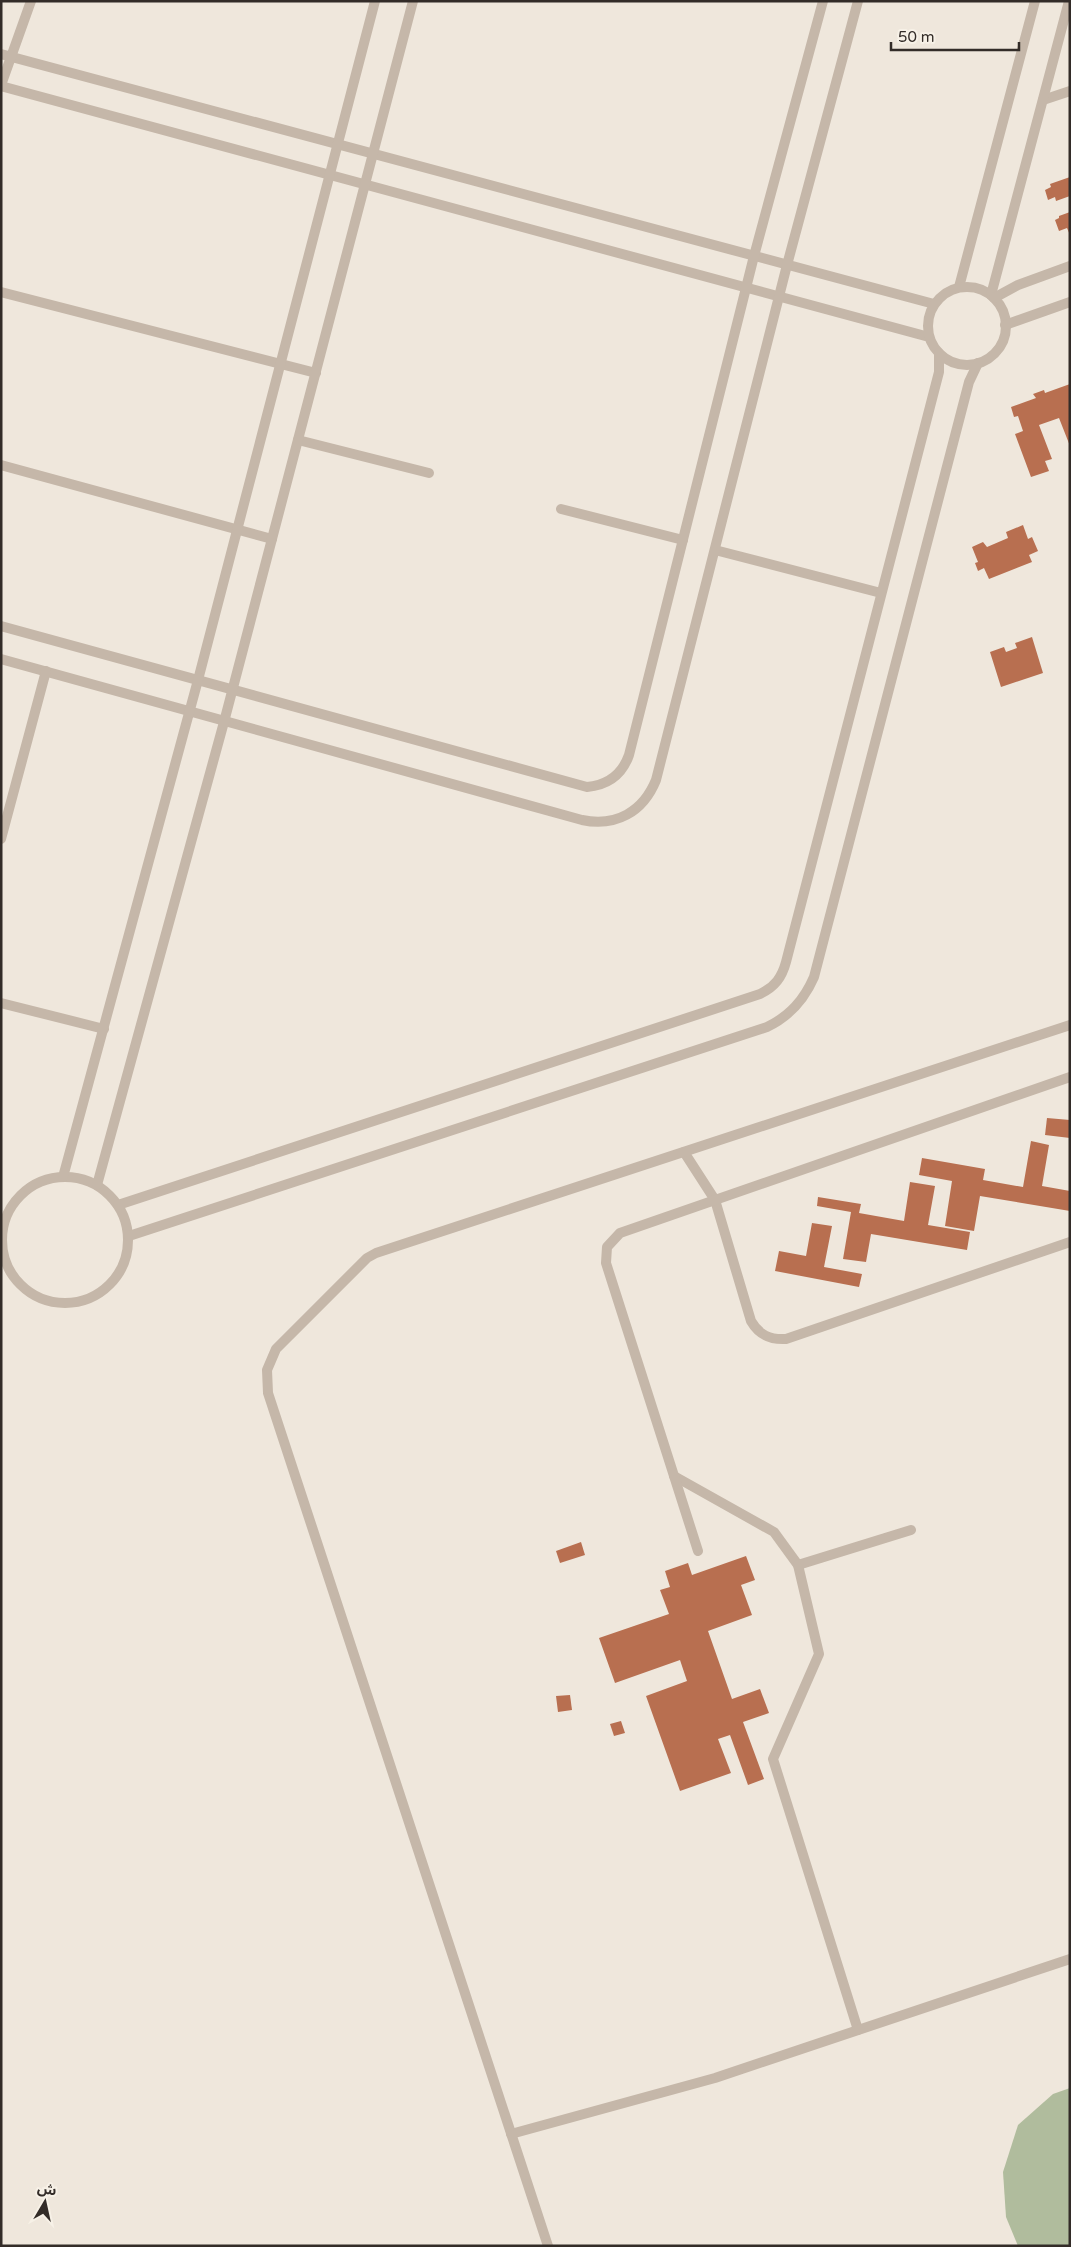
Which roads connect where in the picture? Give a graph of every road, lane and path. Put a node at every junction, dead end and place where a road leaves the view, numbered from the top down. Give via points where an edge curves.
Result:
1 (31, 1) edge
2 (375, 1) edge
3 (413, 1) edge
4 (823, 1) edge
5 (858, 1) edge
6 (1035, 1) edge
7 (1069, 1) edge
8 (6, 55) edge
9 (1, 85) edge
10 (1070, 91) edge
11 (1043, 100) junction
12 (337, 144) junction
13 (373, 153) junction
14 (328, 175) junction
15 (365, 185) junction
16 (754, 256) junction
17 (788, 265) junction
18 (1070, 266) edge
19 (746, 288) junction
20 (959, 288) junction
21 (1, 292) edge
22 (992, 296) junction
23 (780, 297) junction
24 (1070, 302) edge
25 (934, 304) junction
26 (1005, 325) junction
27 (929, 337) junction
28 (939, 353) junction
29 (978, 363) junction
30 (280, 364) junction
31 (316, 373) junction
32 (298, 440) junction
33 (1, 465) edge
34 (429, 473) dead end
35 (561, 509) dead end
36 (237, 529) junction
37 (272, 539) junction
38 (683, 540) junction
39 (715, 550) junction
40 (881, 592) junction
41 (1, 626) edge
42 (1, 659) edge
43 (46, 671) junction
44 (198, 680) junction
45 (232, 689) junction
46 (189, 712) junction
47 (224, 722) junction
48 (1, 839) edge
49 (1, 1003) edge
50 (1070, 1026) edge
51 (104, 1029) junction
52 (1070, 1077) edge
53 (684, 1152) junction
54 (64, 1177) junction
55 (97, 1186) junction
56 (714, 1200) junction
57 (118, 1205) junction
58 (129, 1236) junction
59 (1, 1239) edge
60 (1070, 1242) edge
61 (6, 1274) edge
62 (674, 1476) junction
63 (911, 1530) dead end
64 (698, 1551) dead end
65 (798, 1565) junction
66 (1070, 1959) edge
67 (858, 2030) junction
68 (511, 2134) junction
69 (548, 2246) edge

1 - 8 lane
2 - 12 lane
3 - 13 lane
4 - 16 lane
5 - 17 lane
6 - 20 lane
7 - 11 lane
8 - 9 lane
8 - 12 lane
9 - 14 lane
10 - 11 lane
11 - 22 lane
12 - 13 lane
12 - 14 lane
13 - 15 lane
13 - 16 lane
14 - 15 lane
14 - 30 lane
15 - 19 lane
15 - 31 lane
16 - 17 lane
16 - 19 lane
17 - 23 lane
17 - 25 lane
18 - 22 lane
19 - 23 lane
19 - 38 lane
20 - 22 lane via 976,288
20 - 25 lane via 941,296
21 - 30 lane
22 - 26 lane via 1001,307
23 - 27 lane
23 - 39 lane
24 - 26 lane
25 - 27 lane via 928,320
26 - 29 lane via 1003,340 997,350
27 - 28 lane
28 - 29 lane via 957,363
28 - 40 lane via 939,372
29 - 58 lane via 969,382 814,977 793,1010 767,1027
30 - 31 lane
30 - 36 lane
31 - 32 lane
32 - 34 lane
32 - 37 lane
33 - 36 lane
35 - 38 lane
36 - 37 lane
36 - 44 lane
37 - 45 lane
38 - 45 lane via 629,755 621,772 606,783 587,787
39 - 40 lane
39 - 47 lane via 656,780 641,806 614,821 582,820
40 - 57 lane via 784,971 767,991
41 - 44 lane
42 - 43 lane
43 - 46 lane
43 - 48 lane
44 - 45 lane
44 - 46 lane
45 - 47 lane
46 - 47 lane
46 - 51 lane
47 - 55 lane
49 - 51 lane
50 - 53 lane
51 - 54 lane
52 - 56 lane
53 - 56 lane
53 - 68 lane via 376,1253 367,1258 284,1340 276,1349 267,1370 268,1393
54 - 55 lane via 81,1179
54 - 59 lane via 40,1182 20,1196 6,1216
55 - 57 lane
56 - 60 lane via 751,1321 760,1333 780,1340
56 - 62 lane via 620,1233 607,1247 606,1264
57 - 58 lane
58 - 61 lane via 121,1271 106,1289 84,1301 48,1301 27,1291
59 - 61 lane
62 - 64 lane
62 - 65 lane via 774,1532
63 - 65 lane
65 - 67 lane via 819,1654 773,1759
66 - 67 lane
67 - 68 lane via 715,2078
68 - 69 lane

